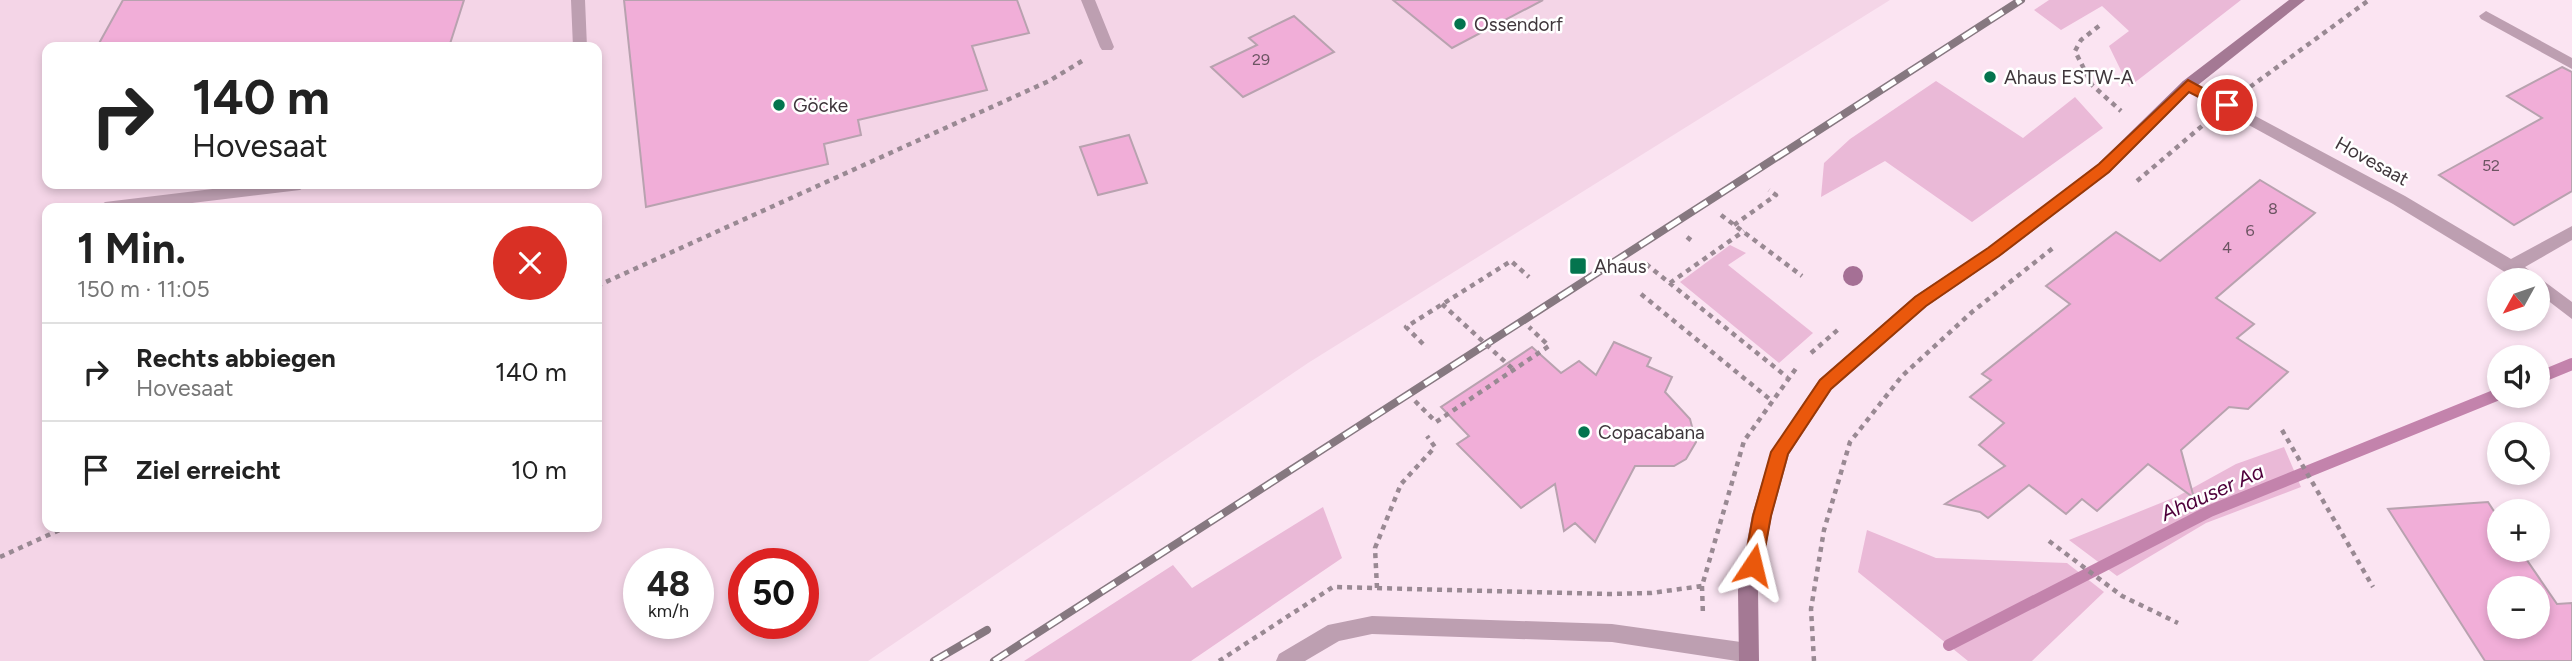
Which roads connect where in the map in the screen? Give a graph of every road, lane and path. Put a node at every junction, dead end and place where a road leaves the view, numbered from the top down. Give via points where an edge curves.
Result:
1 (578, 0) edge
2 (1088, 0) edge
3 (2298, 0) edge
4 (2368, 0) edge
5 (2487, 16) dead end
6 (2099, 26) dead end
7 (580, 42) edge
8 (1107, 47) joint
9 (2572, 64) edge
10 (2188, 85) junction
11 (2227, 105) junction
12 (2143, 129) junction
13 (259, 189) edge
14 (2127, 189) dead end
15 (1769, 190) dead end
16 (146, 203) edge
17 (1721, 215) dead end
18 (1734, 225) junction
19 (1744, 232) junction
20 (2572, 232) edge
21 (1687, 237) dead end
22 (1692, 241) dead end
23 (2055, 246) dead end
24 (1646, 264) dead end
25 (2513, 266) junction
26 (2516, 268) edge
27 (1802, 276) dead end
28 (1529, 277) dead end
29 (1670, 283) junction
30 (602, 284) edge
31 (1641, 294) dead end
32 (2550, 294) edge
33 (1442, 304) junction
34 (2572, 312) edge
35 (1529, 327) dead end
36 (1423, 344) dead end
37 (1514, 370) junction
38 (1787, 377) dead end
39 (1415, 401) dead end
40 (1772, 401) dead end
41 (2282, 430) dead end
42 (1427, 436) dead end
43 (1744, 441) dead end
44 (55, 532) edge
45 (2049, 541) dead end
46 (0, 557) edge
47 (2373, 587) dead end
48 (1377, 588) dead end
49 (1651, 593) dead end
50 (2178, 623) dead end
51 (1748, 657) edge
52 (1286, 661) edge
53 (1814, 661) edge

1 - 7 street
2 - 8 street
3 - 10 main road
4 - 11 path
5 - 9 street
6 - 12 path via 2075,51 2080,69 2097,93
8 - 30 path via 1049,81
10 - 11 street, Hovesaat
10 - 12 main road
11 - 14 path
11 - 25 street, Hovesaat
12 - 51 main road via 2104,168 1921,301 1825,384 1780,452 1748,590
13 - 16 street
15 - 18 path via 1776,195
17 - 18 path
18 - 19 path
19 - 27 path
19 - 29 path via 1707,253
20 - 25 street
21 - 22 path
23 - 53 path via 1902,376 1850,442 1824,530 1811,609
24 - 29 path
25 - 26 street, Hovesaat
28 - 33 path via 1511,261
29 - 38 path
31 - 40 path
32 - 34 street
33 - 36 path via 1406,327
33 - 37 path, bridge
35 - 37 path via 1549,346
37 - 39 path via 1436,422
41 - 47 path
42 - 48 path via 1435,447 1401,484 1375,548
43 - 49 path via 1702,586
44 - 46 path
45 - 50 path via 2123,596
51 - 52 street via 1612,633 1372,625 1335,632

